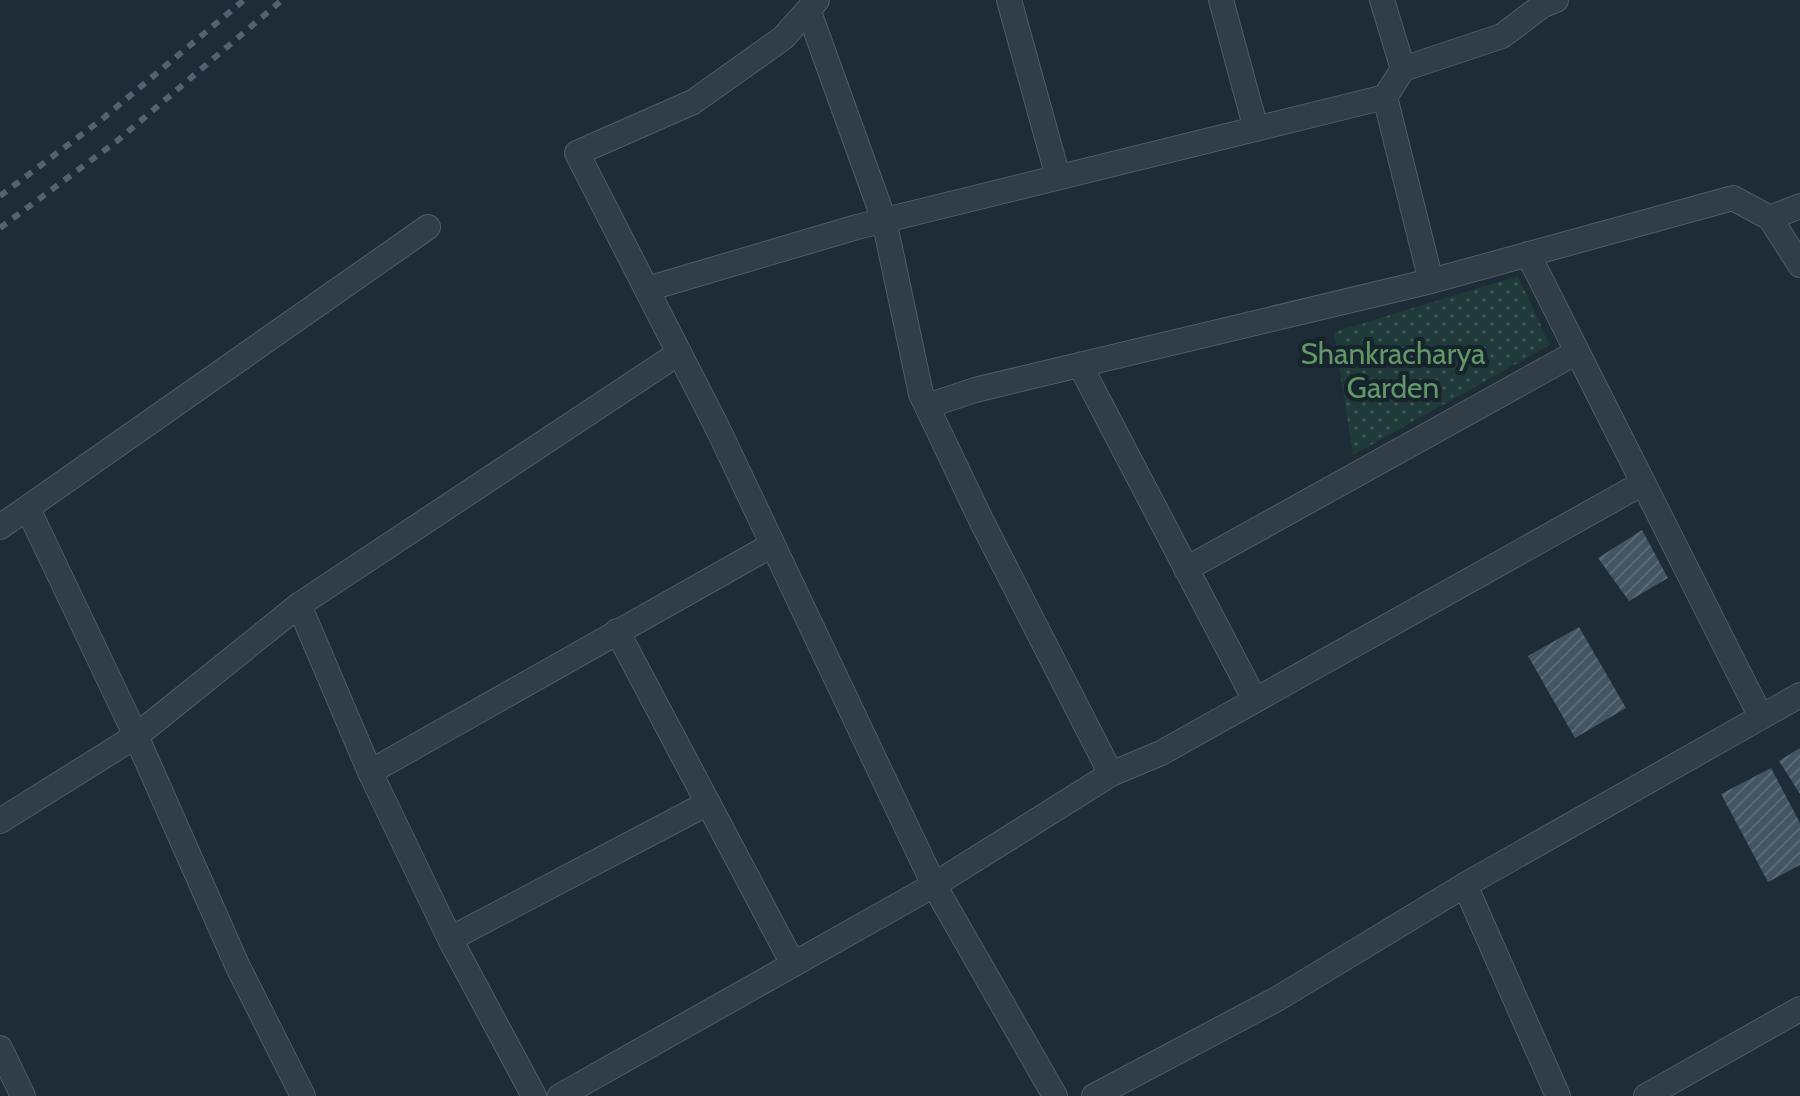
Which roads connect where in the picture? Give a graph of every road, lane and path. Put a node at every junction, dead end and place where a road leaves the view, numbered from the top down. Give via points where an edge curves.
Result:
1 (1009, 0) edge
2 (1221, 0) edge
3 (1382, 0) edge
4 (1556, 0) edge
5 (813, 6) edge
6 (1403, 69) junction
7 (1385, 97) junction
8 (1256, 129) junction
9 (1058, 177) junction
10 (1800, 206) edge
11 (1770, 218) junction
12 (884, 220) junction
13 (428, 227) dead end
14 (1528, 254) junction
15 (1800, 265) edge
16 (1431, 281) junction
17 (647, 289) junction
18 (1577, 352) junction
19 (679, 353) junction
20 (1080, 365) junction
21 (927, 406) junction
22 (1643, 483) junction
23 (28, 509) junction
24 (0, 527) edge
25 (772, 545) junction
26 (1186, 569) junction
27 (299, 605) junction
28 (617, 631) junction
29 (1800, 695) edge
30 (1255, 700) junction
31 (1761, 717) junction
32 (136, 736) junction
33 (370, 772) junction
34 (1111, 774) junction
35 (708, 803) junction
36 (0, 821) edge
37 (934, 885) junction
38 (1465, 885) junction
39 (450, 939) junction
40 (793, 964) junction
41 (1800, 1009) edge
42 (0, 1048) edge
43 (23, 1096) edge
44 (303, 1096) edge
45 (534, 1096) edge
46 (560, 1096) edge
47 (1055, 1096) edge
48 (1094, 1096) edge
49 (1558, 1096) edge
50 (1646, 1096) edge

1 - 9 street
2 - 8 street
3 - 6 street
4 - 6 street via 1502,36
5 - 12 street
5 - 17 street via 783,38 693,102 577,153
6 - 7 street
7 - 8 street
7 - 16 street
8 - 9 street
9 - 12 street
10 - 11 street
11 - 14 street via 1733,198
11 - 15 street
12 - 17 street
12 - 21 street
13 - 23 street
14 - 16 street
14 - 18 street
16 - 20 street
17 - 19 street
18 - 22 street
18 - 26 street
19 - 25 street
19 - 27 street
20 - 21 street
20 - 26 street
21 - 34 street
22 - 30 street
22 - 31 street
23 - 24 street
23 - 32 street
25 - 28 street
25 - 37 street
26 - 30 street
27 - 32 street
27 - 33 street
28 - 33 street
28 - 35 street
29 - 31 street
30 - 34 street via 1161,753
31 - 38 street
32 - 36 street
32 - 44 street via 238,967
33 - 39 street
34 - 37 street
35 - 39 street
35 - 40 street
37 - 40 street
37 - 47 street
38 - 48 street via 1277,999
38 - 49 street
39 - 45 street
40 - 46 street
41 - 50 street
42 - 43 street

